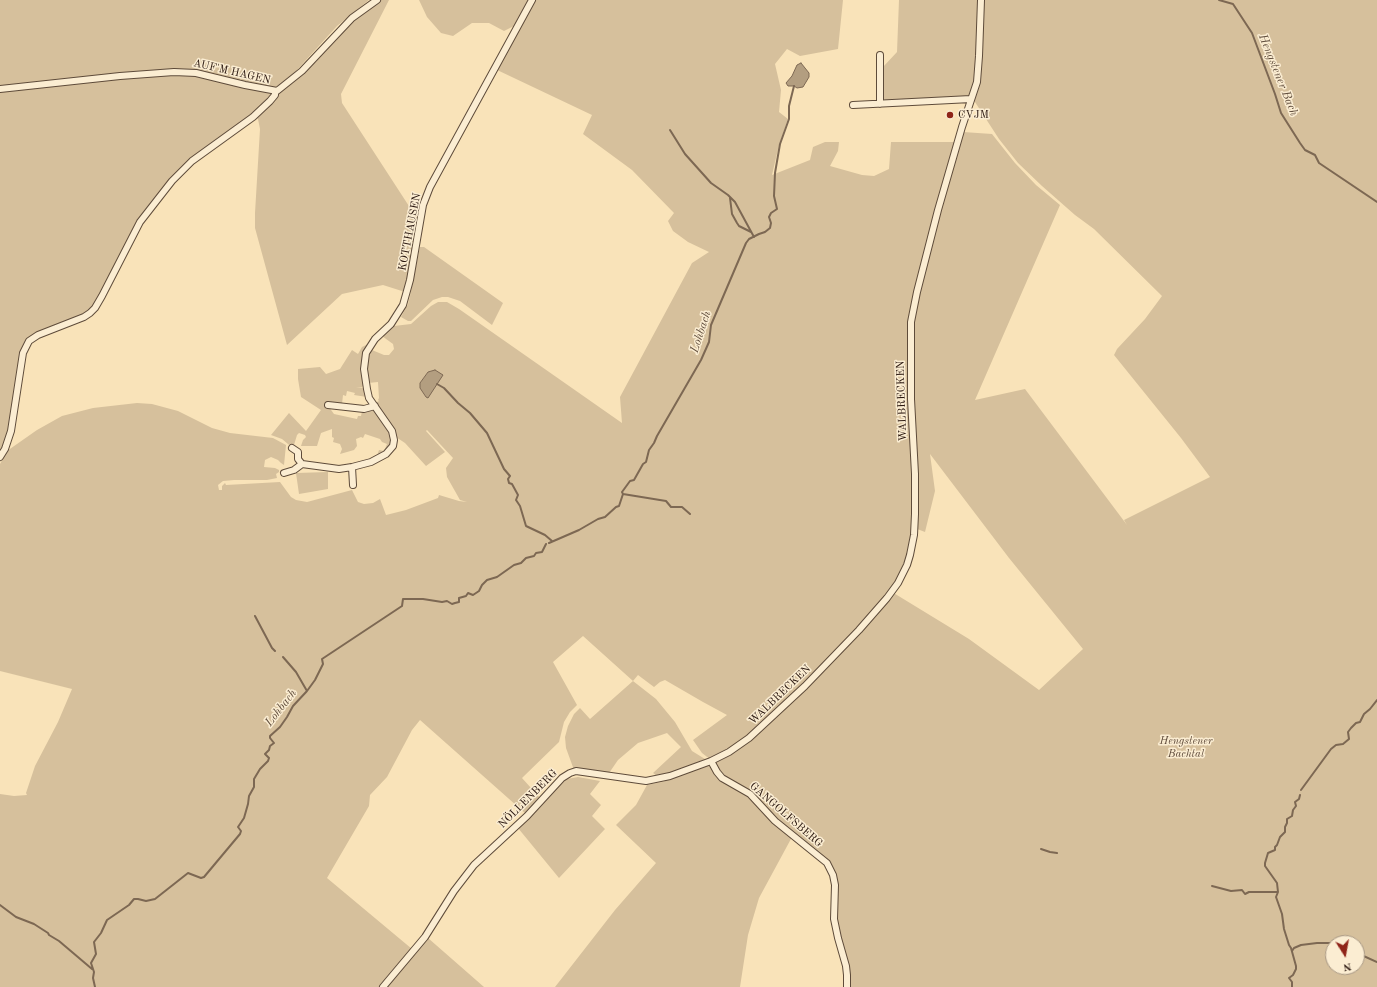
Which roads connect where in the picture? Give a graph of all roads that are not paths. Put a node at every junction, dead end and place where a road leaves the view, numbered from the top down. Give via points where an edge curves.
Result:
1 (377, 0) edge
2 (532, 0) edge
3 (981, 0) edge
4 (880, 55) dead end
5 (0, 89) edge
6 (275, 92) junction
7 (971, 99) junction
8 (880, 104) junction
9 (853, 105) dead end
10 (328, 405) dead end
11 (375, 406) junction
12 (292, 448) dead end
13 (0, 457) edge
14 (302, 464) junction
15 (352, 467) junction
16 (284, 473) dead end
17 (353, 485) dead end
18 (749, 738) joint
19 (711, 760) junction
20 (383, 987) edge
21 (847, 987) edge

1 - 6 street, AUF'M HAGEN via 352,18 302,71
2 - 11 street, KOTTHAUSEN via 426,196 403,305 392,324 368,348 365,358 365,380 369,398
3 - 7 street, WALBRECKEN via 978,69
4 - 8 street
5 - 6 street, AUF'M HAGEN via 180,72 216,77
6 - 13 street via 270,101 253,117 197,157 172,181 140,222 95,308 84,317 29,341 23,353 11,432
7 - 8 street
7 - 18 street, WALBRECKEN via 934,225 911,322 915,514 907,565 898,583 863,626
8 - 9 street
10 - 11 street via 364,409
11 - 15 street, KOTTHAUSEN via 392,431 394,444 383,456
12 - 14 street via 298,452 298,459
14 - 15 street, KOTTHAUSEN via 336,469
14 - 16 street
15 - 17 street
18 - 19 street, NÖLLENBERG via 733,750
19 - 20 street, NÖLLENBERG via 670,776 646,781 576,771 566,775 527,816 474,865 454,891 428,934
19 - 21 street, GANGOLFSBERG via 722,778 750,794 775,821 827,864 834,880 834,919 846,966

